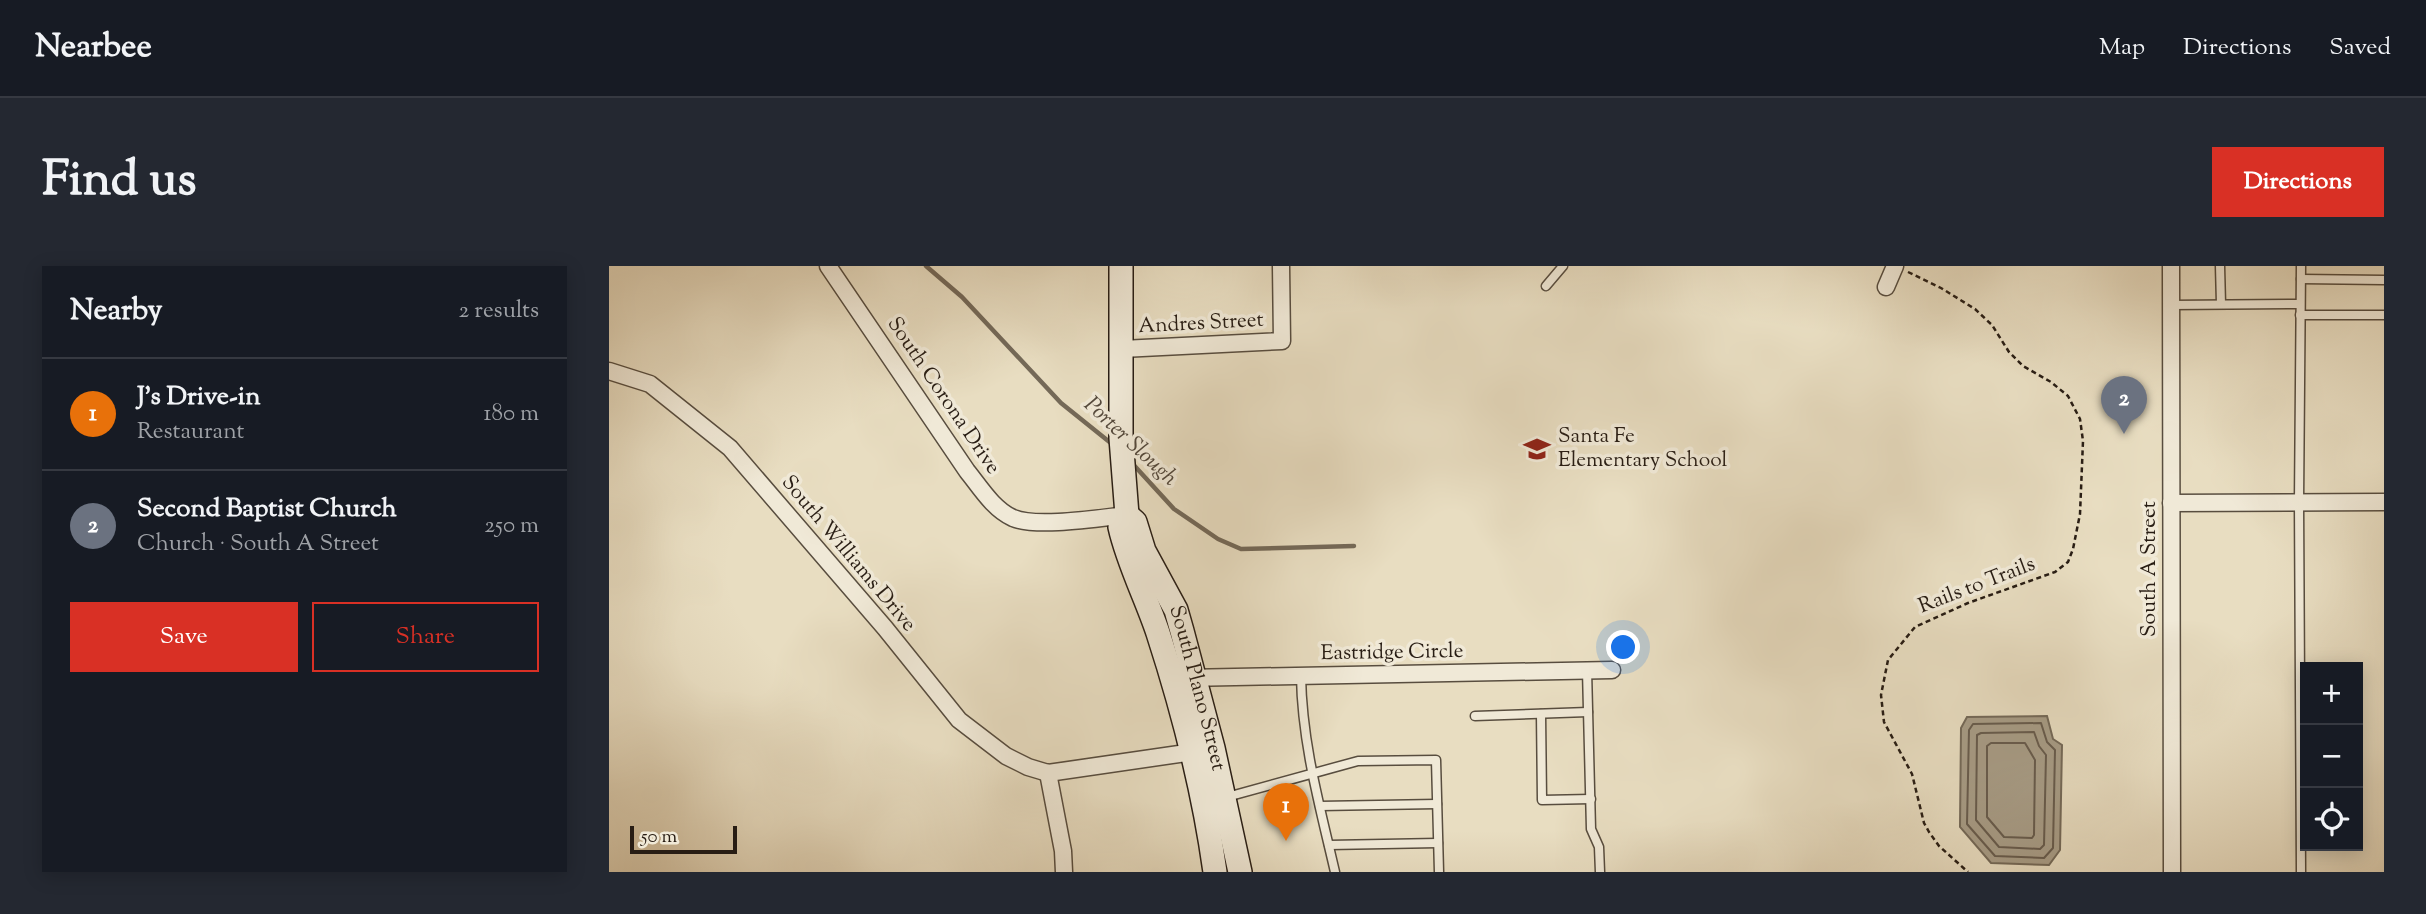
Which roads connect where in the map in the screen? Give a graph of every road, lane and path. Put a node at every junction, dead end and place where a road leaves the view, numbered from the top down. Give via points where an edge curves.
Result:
1 (828, 266) edge
2 (1121, 266) edge
3 (1282, 266) edge
4 (1563, 266) edge
5 (1895, 266) edge
6 (2171, 266) edge
7 (2220, 266) edge
8 (2301, 266) edge
9 (1915, 276) dead end
10 (2301, 279) junction
11 (2384, 280) edge
12 (1546, 286) dead end
13 (1886, 287) dead end
14 (2221, 304) junction
15 (2300, 304) junction
16 (2171, 305) junction
17 (2300, 315) junction
18 (2384, 316) edge
19 (1122, 349) junction
20 (609, 371) edge
21 (2299, 502) junction
22 (2384, 502) edge
23 (2171, 503) junction
24 (1127, 515) junction
25 (1587, 670) junction
26 (1612, 670) dead end
27 (1301, 676) junction
28 (1183, 678) junction
29 (1588, 712) junction
30 (1541, 714) junction
31 (1475, 716) dead end
32 (1202, 751) junction
33 (1048, 773) junction
34 (1312, 774) junction
35 (1224, 797) junction
36 (1591, 799) junction
37 (1437, 804) junction
38 (1319, 806) junction
39 (1205, 815) junction
40 (1438, 843) junction
41 (1329, 845) junction
42 (1064, 872) edge
43 (1215, 872) edge
44 (1227, 872) edge
45 (1240, 872) edge
46 (1335, 872) edge
47 (1439, 872) edge
48 (1600, 872) edge
49 (1968, 872) edge
50 (2172, 872) edge
51 (2301, 872) edge

1 - 24 street, South Corona Drive via 991,501 1023,520 1058,522
2 - 19 main road, South Plano Street
3 - 19 street, Andres Street via 1282,341
4 - 12 lane
5 - 13 street
6 - 16 street, South A Street
7 - 14 lane
8 - 10 lane
9 - 49 path, Rails to Trails via 1975,309 2023,366 2068,396 2080,419 2083,441 2080,514 2068,562 2055,572 1915,627 1888,660 1881,695 1884,722 1912,774 1924,823 1939,846
10 - 11 lane
10 - 15 lane
14 - 15 lane
14 - 16 lane
15 - 17 lane
16 - 23 street, South A Street
17 - 18 lane
17 - 21 lane
19 - 24 main road, South Plano Street via 1122,472
20 - 33 street, South Williams Drive via 650,384 730,449 959,720 1006,756
21 - 22 street
21 - 23 street
21 - 51 lane
23 - 50 street, South A Street
24 - 28 main road, South Plano Street via 1120,527 1125,546
25 - 26 street, Eastridge Circle
25 - 27 street, Eastridge Circle
25 - 29 lane
27 - 28 street, Eastridge Circle
27 - 34 lane
28 - 32 main road, South Plano Street
29 - 30 lane
29 - 36 lane
30 - 31 lane
30 - 36 lane via 1542,800
32 - 33 street
32 - 35 main road, South Plano Street
32 - 39 main road, South Plano Street
33 - 42 street
34 - 35 lane
34 - 37 lane via 1359,761 1436,760
34 - 38 lane
35 - 45 main road, South Plano Street
36 - 48 lane via 1591,829 1599,847
37 - 38 lane
37 - 40 lane
38 - 41 lane
39 - 43 main road, South Plano Street
39 - 44 main road via 1217,826
40 - 41 lane
40 - 47 lane
41 - 46 lane

